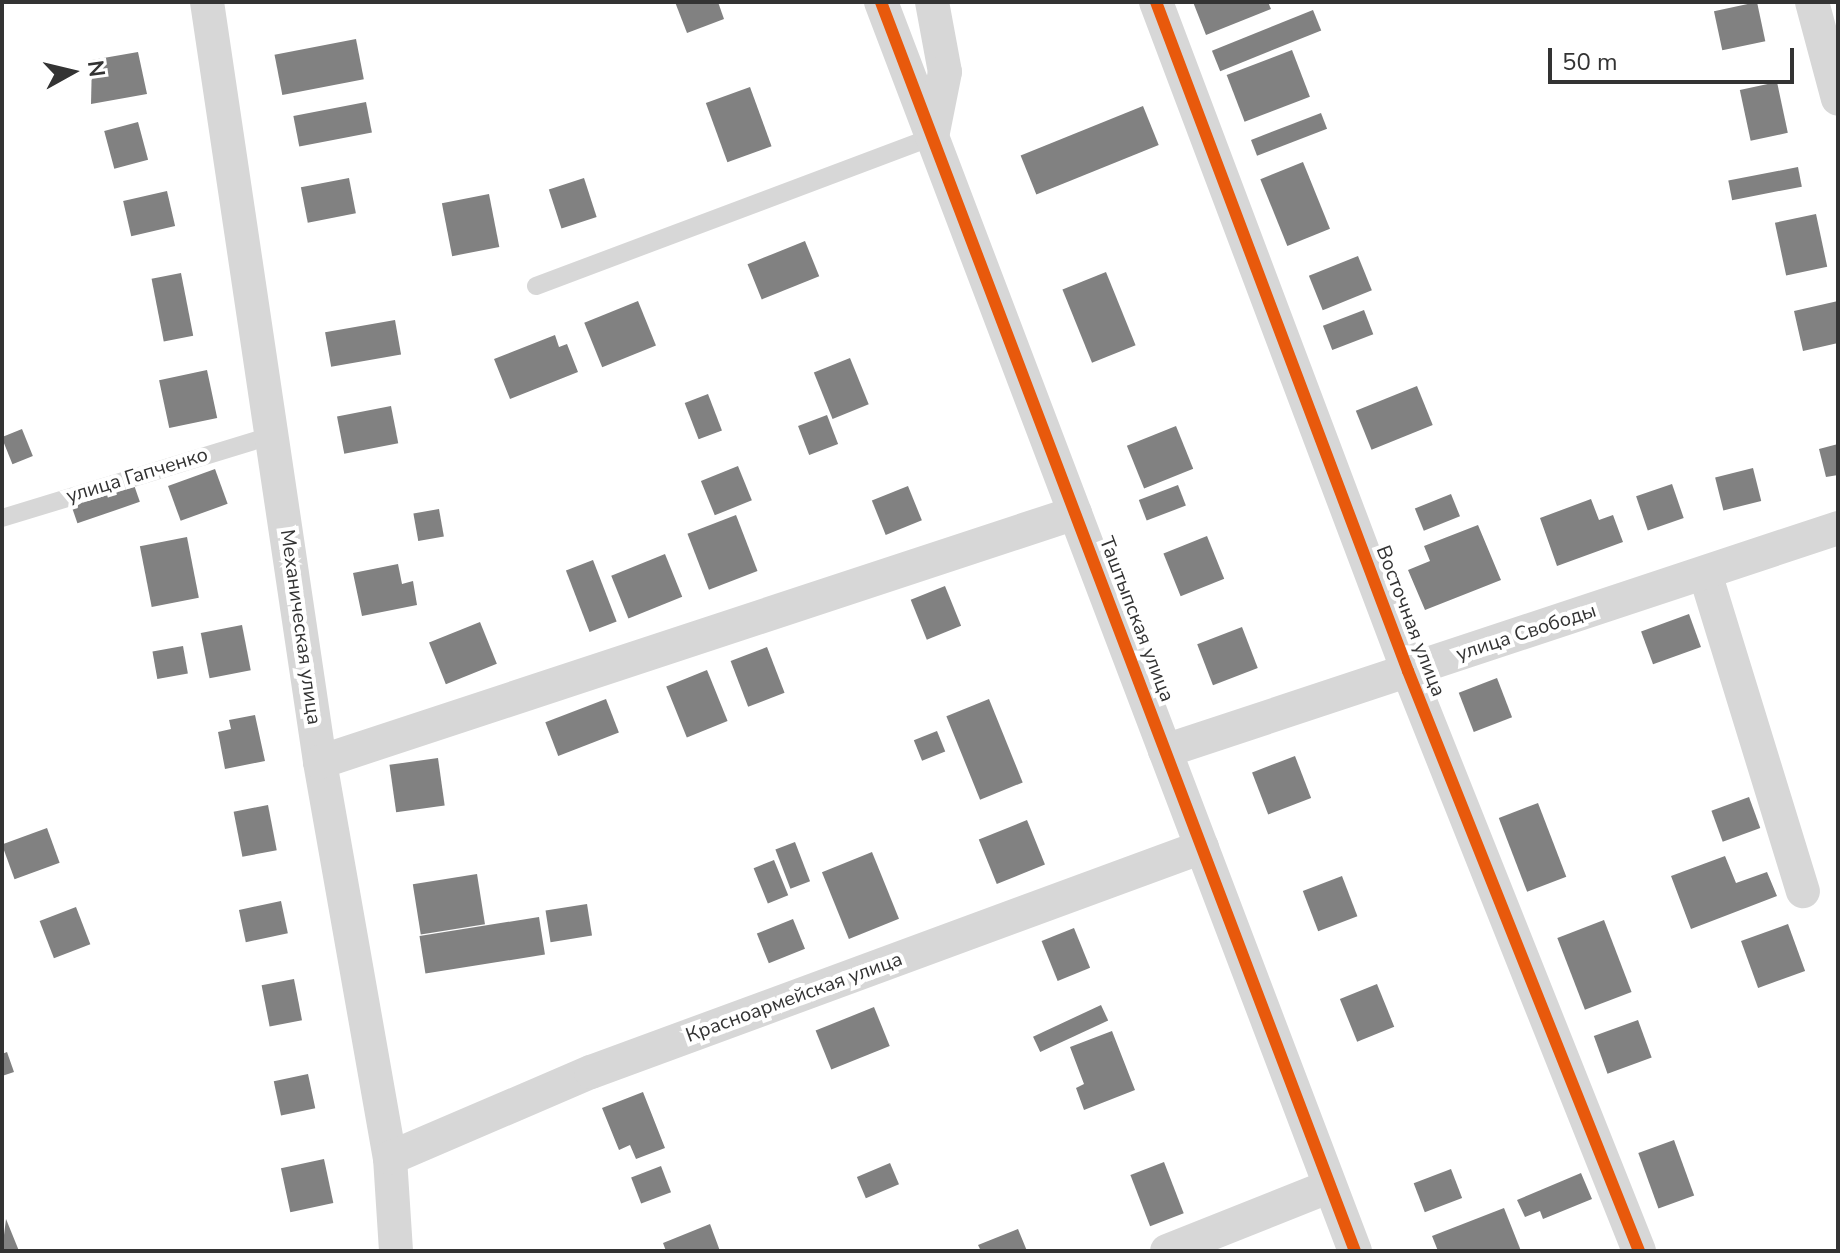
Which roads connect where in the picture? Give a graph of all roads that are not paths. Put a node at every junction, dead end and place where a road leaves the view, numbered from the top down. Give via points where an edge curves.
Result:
1 (207, 2) edge
2 (881, 2) edge
3 (932, 2) edge
4 (1156, 2) edge
5 (1812, 2) edge
6 (1838, 99) edge
7 (932, 137) junction
8 (536, 286) dead end
9 (273, 435) junction
10 (1075, 513) junction
11 (2, 518) edge
12 (1838, 528) edge
13 (1705, 573) junction
14 (1408, 671) junction
15 (1165, 751) junction
16 (320, 762) junction
17 (1202, 847) junction
18 (1803, 891) dead end
19 (390, 1158) junction
20 (1330, 1186) junction
21 (396, 1251) edge
22 (1167, 1251) edge
23 (1355, 1251) edge
24 (1639, 1251) edge

1 - 9 street, Механическая улица
2 - 7 street, Таштыпская улица
3 - 7 street via 945,72
4 - 14 street, Восточная улица
5 - 6 street
7 - 8 lane
7 - 10 street, Таштыпская улица
9 - 11 lane, улица Гапченко
9 - 16 street, Механическая улица
10 - 15 street, Таштыпская улица
10 - 16 street
12 - 13 street, улица Свободы
13 - 14 street, улица Свободы
13 - 18 street
14 - 15 street, улица Свободы
14 - 24 street, Восточная улица
15 - 17 street, Таштыпская улица
16 - 19 street, Механическая улица
17 - 19 street, Красноармейская улица via 591,1072
17 - 20 street, Таштыпская улица
19 - 21 street, Механическая улица
20 - 22 street
20 - 23 street, Таштыпская улица

